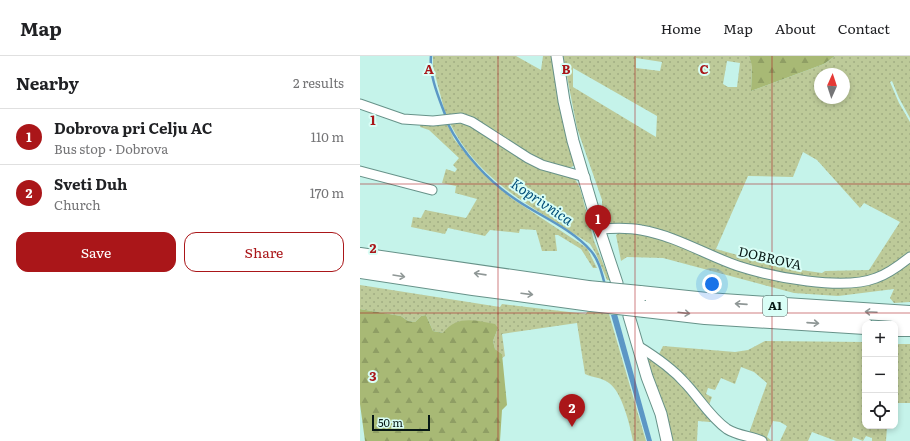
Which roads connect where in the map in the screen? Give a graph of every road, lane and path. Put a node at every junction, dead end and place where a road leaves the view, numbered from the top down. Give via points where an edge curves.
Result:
1 (557, 56) edge
2 (360, 104) edge
3 (360, 170) edge
4 (585, 177) junction
5 (432, 190) dead end
6 (599, 229) junction
7 (360, 256) edge
8 (910, 257) edge
9 (360, 270) edge
10 (617, 283) dead end
11 (590, 296) junction
12 (643, 301) junction
13 (910, 314) edge
14 (629, 316) dead end
15 (862, 326) edge
16 (898, 328) edge
17 (910, 328) edge
18 (638, 346) junction
19 (667, 441) edge
20 (762, 441) edge

1 - 4 street via 564,101
2 - 4 street via 403,119 461,118 472,122 528,158 552,169
3 - 5 street
4 - 6 street
6 - 8 street, DOBROVA via 640,230 667,237 738,266 825,283 861,282 877,278
6 - 10 street
11 -> 7 highway, A1
9 -> 11 highway, A1 via 472,287
11 - 12 highway, A1, bridge
13 -> 12 highway, A1 via 707,301
12 -> 15 highway, A1 via 705,316
14 - 18 street
16 - 17 highway
18 - 19 street via 661,414
18 - 20 street via 674,371 718,422 739,434

